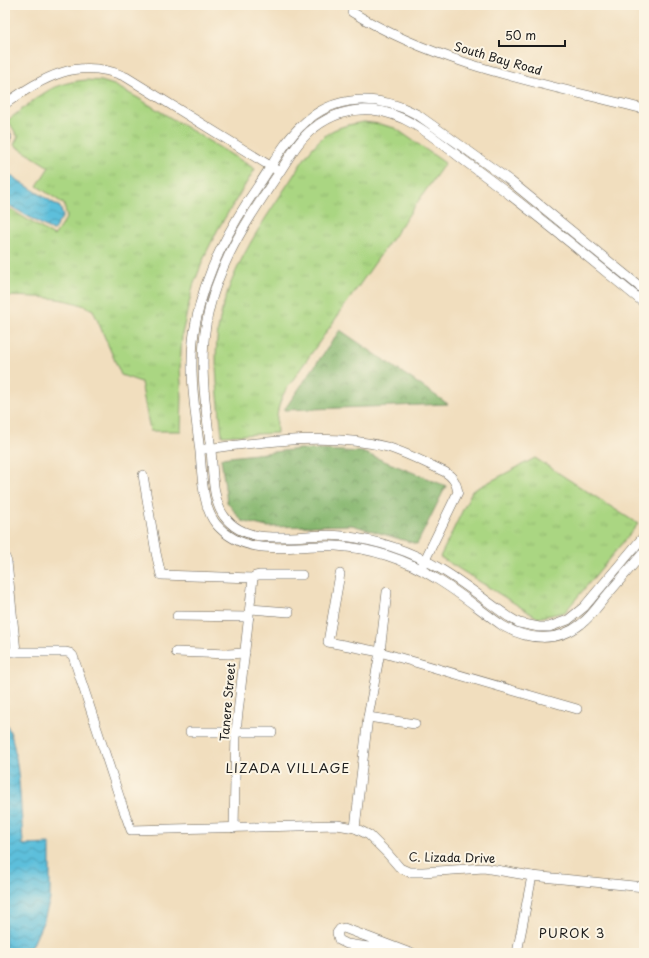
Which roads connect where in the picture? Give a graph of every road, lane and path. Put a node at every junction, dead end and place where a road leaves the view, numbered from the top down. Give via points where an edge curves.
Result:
1 (352, 12) dead end
2 (5, 104) edge
3 (644, 109) edge
4 (5, 132) edge
5 (5, 143) edge
6 (271, 166) junction
7 (280, 172) junction
8 (644, 290) edge
9 (644, 303) edge
10 (210, 448) junction
11 (200, 450) junction
12 (143, 475) dead end
13 (644, 536) edge
14 (644, 552) edge
15 (5, 557) edge
16 (425, 560) junction
17 (420, 569) junction
18 (340, 574) dead end
19 (302, 575) dead end
20 (253, 578) junction
21 (457, 580) junction
22 (450, 588) junction
23 (387, 592) dead end
24 (289, 612) dead end
25 (250, 613) junction
26 (177, 616) dead end
27 (5, 652) edge
28 (16, 652) junction
29 (176, 652) dead end
30 (380, 652) junction
31 (245, 653) junction
32 (577, 709) dead end
33 (368, 717) junction
34 (415, 724) dead end
35 (236, 731) junction
36 (190, 732) dead end
37 (272, 732) dead end
38 (234, 828) junction
39 (355, 828) junction
40 (532, 876) junction
41 (644, 887) edge
42 (411, 953) edge
43 (518, 953) edge

1 - 3 street, South Bay Road via 382,30 445,57
2 - 6 street via 36,83 70,70 88,68 115,72
4 - 5 street
6 - 7 street
6 - 8 street via 300,126 321,111 346,101 359,99 391,103 418,115 504,176
6 - 11 street via 217,255 208,277 196,322 192,372
7 - 9 street via 307,134 326,120 348,111 373,110 388,113 412,124 493,181
7 - 10 street via 226,259 206,323 203,379
10 - 11 street
10 - 16 street via 219,508 223,516 238,530 256,536 340,535 396,547
10 - 16 street via 306,440 361,442 400,452 445,472 455,482 458,492
11 - 17 street via 209,512 214,522 233,539 254,547 318,545 365,550 392,557
12 - 20 street via 161,575
13 - 21 street via 575,615 549,627 539,628 519,623
14 - 22 street via 582,624 551,637 539,638 515,632
15 - 28 street
16 - 17 street
16 - 21 street
17 - 22 street
18 - 30 street via 328,642
19 - 20 street via 259,575
20 - 25 street, Tanere Street
21 - 22 street
23 - 30 street
24 - 25 street
25 - 26 street
25 - 31 street, Tanere Street
27 - 28 street
28 - 38 street, C. Lizada Drive via 66,652 73,656 131,830
29 - 31 street
30 - 32 street
30 - 33 street
31 - 35 street, Tanere Street
33 - 34 street
33 - 39 street
35 - 36 street
35 - 37 street
35 - 38 street, Tanere Street
38 - 39 street, C. Lizada Drive via 337,825
39 - 40 street, C. Lizada Drive via 369,835 400,868 409,872 484,868
40 - 41 street, C. Lizada Drive
40 - 43 street
42 - 42 street via 347,944 339,940 337,933 344,928

